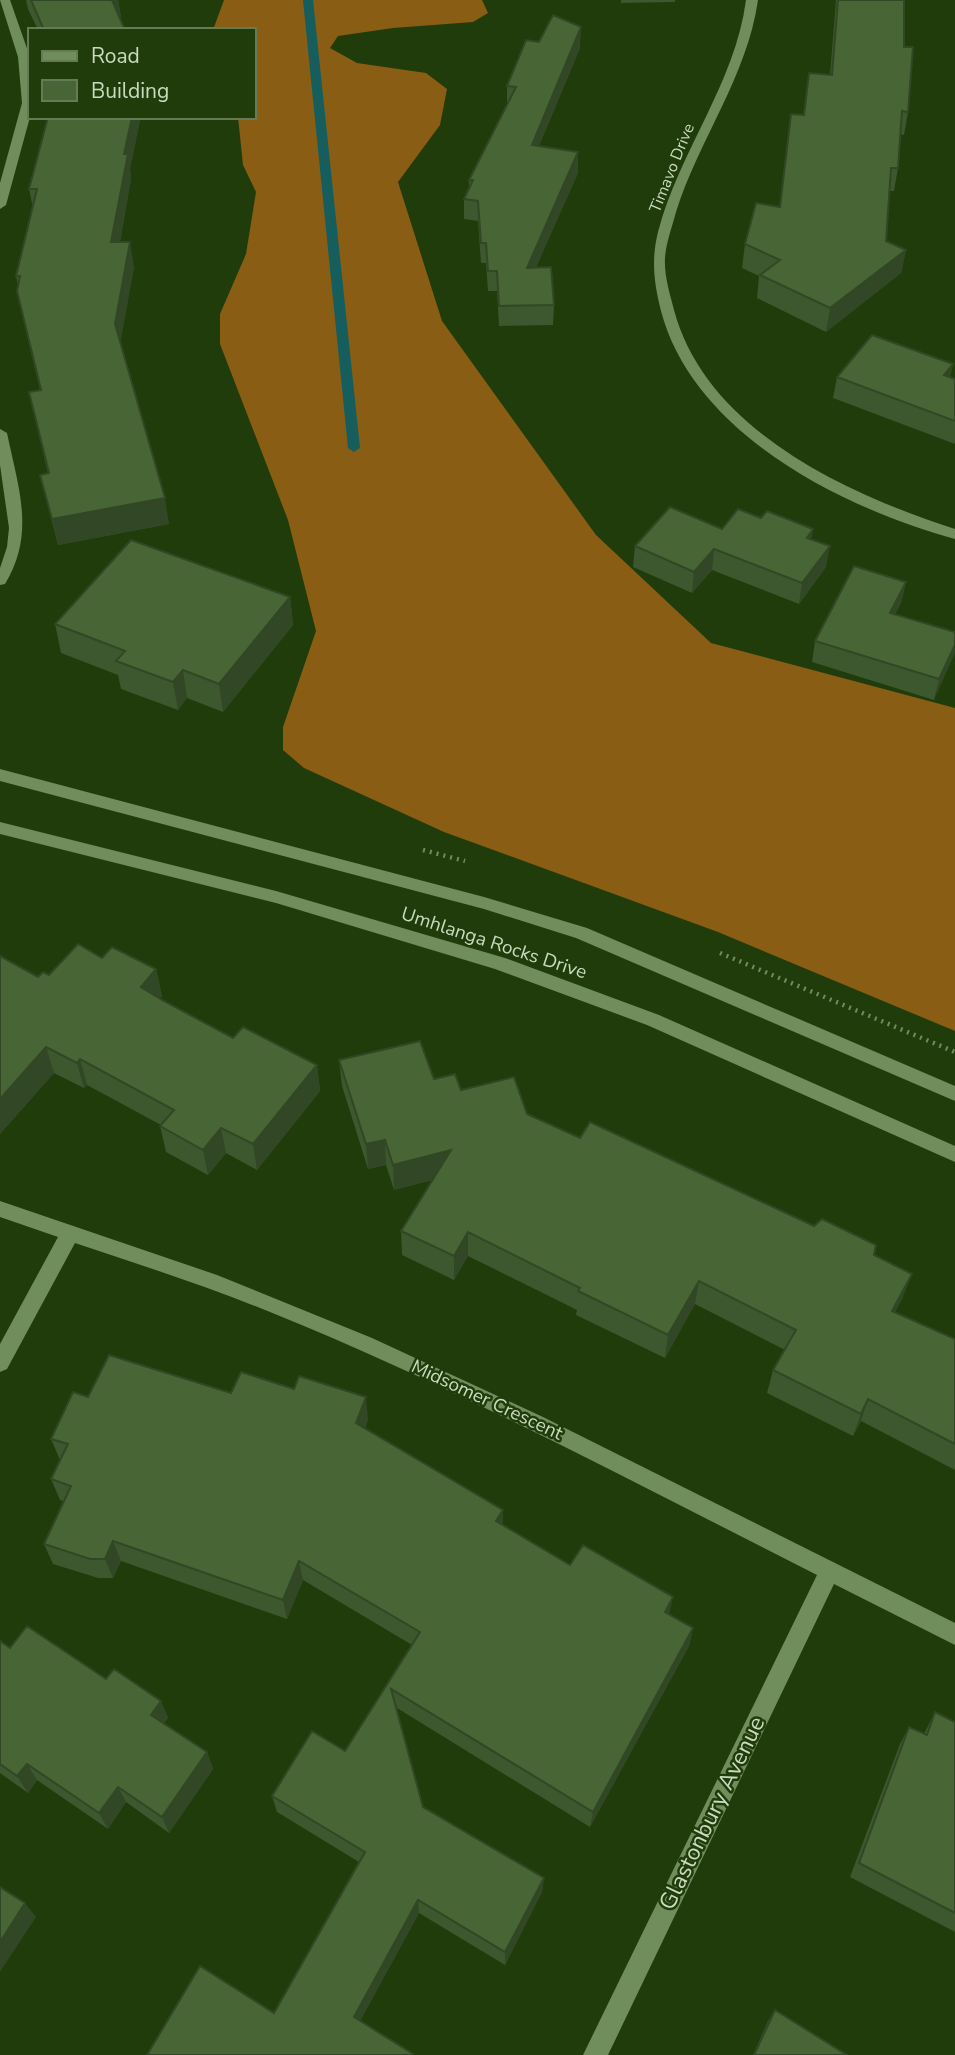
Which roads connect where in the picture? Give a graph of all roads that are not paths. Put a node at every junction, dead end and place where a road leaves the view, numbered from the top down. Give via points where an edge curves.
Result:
1 (4, 0) edge
2 (752, 0) edge
3 (0, 205) edge
4 (0, 433) edge
5 (955, 534) edge
6 (0, 580) edge
7 (0, 775) edge
8 (0, 828) edge
9 (955, 1094) edge
10 (955, 1154) edge
11 (0, 1209) edge
12 (70, 1234) junction
13 (0, 1363) edge
14 (829, 1572) junction
15 (955, 1634) edge
16 (595, 2055) edge

1 - 3 street via 24,57 28,103
2 - 5 street, Timavo Drive via 747,37 672,206 659,257 664,312 704,383 782,456 878,508
4 - 6 street via 18,533 13,558
7 - 9 street, Umhlanga Rocks Drive via 581,933
8 - 10 street, Umhlanga Rocks Drive via 276,897 499,963 653,1020
11 - 12 street, Midsomer Crescent
12 - 13 street
12 - 14 street, Midsomer Crescent via 180,1269 405,1362 576,1442
14 - 15 street, Midsomer Crescent
14 - 16 street, Glastonbury Avenue

